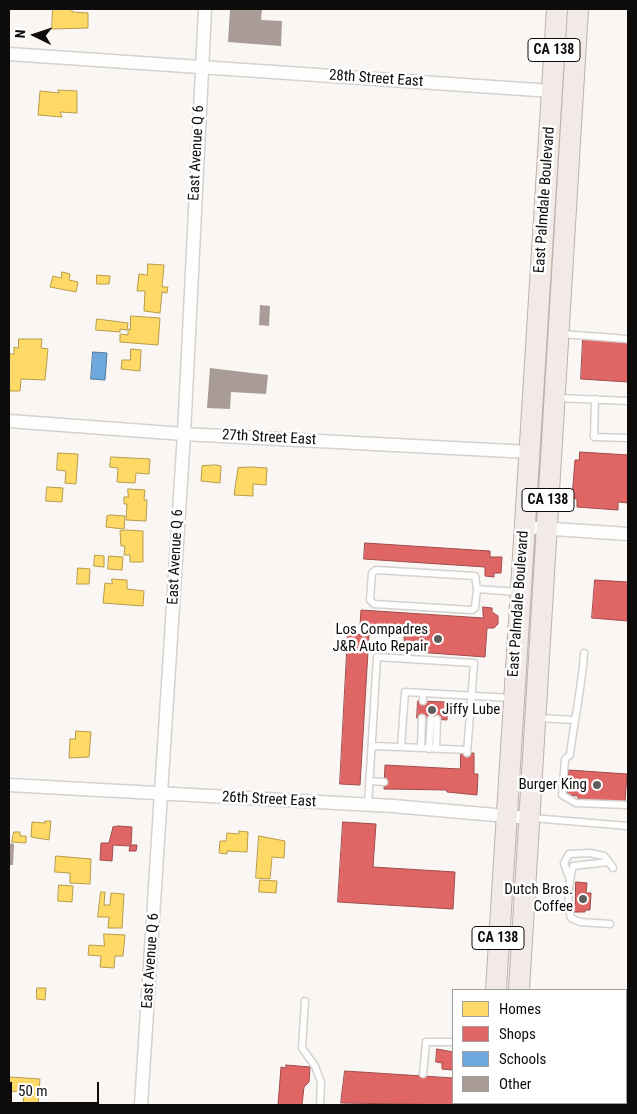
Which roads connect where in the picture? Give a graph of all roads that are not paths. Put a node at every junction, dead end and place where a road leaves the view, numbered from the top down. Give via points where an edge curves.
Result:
1 (205, 9) edge
2 (557, 9) edge
3 (578, 9) edge
4 (9, 54) edge
5 (201, 68) junction
6 (552, 91) junction
7 (559, 334) junction
8 (628, 339) edge
9 (555, 398) junction
10 (595, 399) junction
11 (628, 401) edge
12 (9, 421) edge
13 (184, 434) junction
14 (628, 438) edge
15 (529, 452) junction
16 (524, 527) junction
17 (546, 528) junction
18 (628, 534) edge
19 (477, 589) junction
20 (520, 592) junction
21 (584, 653) dead end
22 (423, 693) junction
23 (435, 694) junction
24 (471, 696) junction
25 (513, 698) junction
26 (423, 701) dead end
27 (435, 702) dead end
28 (422, 718) dead end
29 (536, 718) junction
30 (434, 719) dead end
31 (574, 720) junction
32 (372, 746) junction
33 (401, 747) junction
34 (421, 748) junction
35 (432, 749) junction
36 (369, 781) junction
37 (384, 782) dead end
38 (9, 785) edge
39 (162, 795) junction
40 (368, 805) junction
41 (628, 805) edge
42 (506, 816) junction
43 (529, 818) junction
44 (628, 826) edge
45 (570, 880) junction
46 (610, 924) dead end
47 (496, 989) edge
48 (519, 989) edge
49 (305, 1001) dead end
50 (452, 1042) edge
51 (423, 1074) dead end
52 (141, 1105) edge
53 (320, 1105) edge

1 - 5 street, East Avenue Q 6
2 - 6 highway, East Palmdale Boulevard / CA 138
3 - 7 highway, East Palmdale Boulevard / CA 138
4 - 5 street, 28th Street East
5 - 6 street, 28th Street East
5 - 13 street, East Avenue Q 6
6 - 15 highway, East Palmdale Boulevard / CA 138
7 - 8 lane
7 - 9 highway, East Palmdale Boulevard / CA 138
9 - 10 lane
9 - 17 highway, East Palmdale Boulevard / CA 138
10 - 11 lane
10 - 14 lane via 594,437
12 - 13 street, 27th Street East
13 - 15 street, 27th Street East
13 - 39 street, East Avenue Q 6
15 - 16 highway, East Palmdale Boulevard / CA 138
16 - 17 street
16 - 20 highway, East Palmdale Boulevard / CA 138
17 - 18 street
17 - 29 highway, East Palmdale Boulevard / CA 138
19 - 19 lane via 475,576 376,570 372,573 370,600 374,604 472,610
19 - 20 lane
20 - 25 highway, East Palmdale Boulevard / CA 138
21 - 31 lane via 582,686
22 - 23 lane
22 - 26 lane
22 - 33 lane via 405,692
23 - 24 lane
23 - 27 lane
24 - 25 lane
24 - 32 lane via 474,664 377,657
24 - 35 lane via 467,751
25 - 42 highway, East Palmdale Boulevard / CA 138
28 - 34 lane
29 - 31 lane
29 - 43 highway, East Palmdale Boulevard / CA 138
30 - 35 lane
31 - 41 lane via 570,755 565,759 562,795 576,803
32 - 33 lane
32 - 36 lane
33 - 34 lane
34 - 35 lane
36 - 37 lane
36 - 40 lane
38 - 39 street, 26th Street East
39 - 40 street, 26th Street East
39 - 52 street, East Avenue Q 6
40 - 42 street, 26th Street East
42 - 43 street, 26th Street East
42 - 47 highway, East Palmdale Boulevard / CA 138
43 - 44 lane
43 - 48 highway, East Palmdale Boulevard / CA 138
45 - 45 lane via 572,866 611,865 604,856 569,854 564,863
45 - 46 lane via 571,918 580,922
49 - 53 lane via 302,1048 315,1066 320,1082
50 - 51 lane via 426,1042

